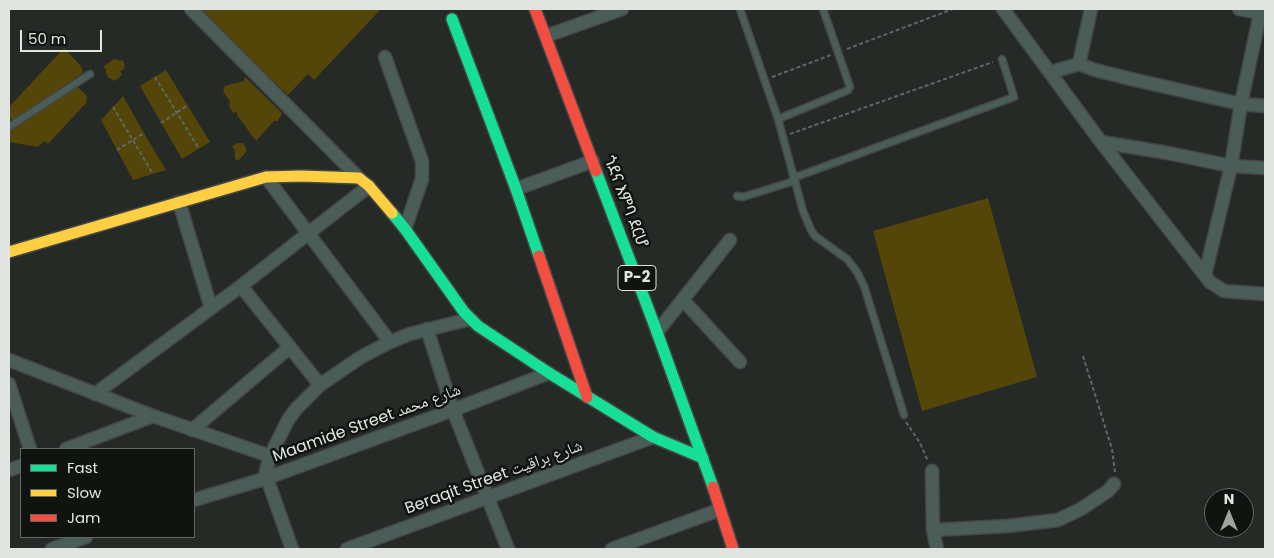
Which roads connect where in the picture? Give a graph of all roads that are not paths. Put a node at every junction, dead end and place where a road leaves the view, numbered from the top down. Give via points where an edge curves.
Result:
1 (191, 9) edge
2 (535, 9) edge
3 (622, 9) edge
4 (740, 9) edge
5 (823, 9) edge
6 (1004, 9) edge
7 (1091, 9) edge
8 (1239, 9) edge
9 (1262, 12) edge
10 (452, 19) dead end
11 (546, 36) junction
12 (385, 57) dead end
13 (1002, 59) road end
14 (1079, 64) junction
15 (1051, 72) junction
16 (90, 74) dead end
17 (1241, 104) junction
18 (1265, 106) edge
19 (778, 119) junction
20 (9, 127) edge
21 (1101, 142) junction
22 (592, 162) junction
23 (1231, 166) junction
24 (1265, 168) edge
25 (266, 177) junction
26 (794, 179) junction
27 (364, 182) junction
28 (516, 189) junction
29 (737, 196) dead end
30 (179, 202) junction
31 (405, 229) junction
32 (308, 234) junction
33 (730, 240) dead end
34 (9, 252) edge
35 (1205, 275) junction
36 (241, 286) junction
37 (1265, 294) edge
38 (684, 300) junction
39 (211, 308) junction
40 (470, 319) junction
41 (427, 330) junction
42 (657, 332) junction
43 (390, 342) junction
44 (290, 347) junction
45 (9, 360) edge
46 (740, 362) dead end
47 (549, 373) junction
48 (9, 384) edge
49 (320, 385) junction
50 (95, 394) junction
51 (586, 397) junction
52 (454, 410) junction
53 (904, 415) road end
54 (153, 416) junction
55 (192, 430) junction
56 (653, 438) junction
57 (30, 448) edge
58 (69, 448) edge
59 (270, 456) junction
60 (703, 458) junction
61 (932, 471) road end
62 (267, 478) junction
63 (1114, 484) road end
64 (488, 498) junction
65 (195, 500) edge
66 (719, 510) junction
67 (933, 530) junction
68 (82, 538) edge
69 (58, 545) edge
70 (292, 549) edge
71 (347, 549) edge
72 (508, 549) edge
73 (612, 549) edge
74 (733, 549) edge
75 (937, 549) edge

1 - 27 street
2 - 11 main road, ጎደና እምባ ደርሆ / P-2
3 - 11 street
4 - 19 lane
5 - 19 lane via 849,83 848,90
6 - 15 street
7 - 14 street
8 - 9 street
9 - 17 street
10 - 28 main road
11 - 22 main road, ጎደና እምባ ደርሆ / P-2
12 - 31 street via 422,161 422,179
13 - 26 lane via 1014,97
14 - 15 street
14 - 17 street
15 - 21 street
16 - 20 lane
17 - 18 street
17 - 23 street
19 - 26 lane
21 - 23 street
21 - 35 street
22 - 28 street
22 - 42 main road, ጎደና እምባ ደርሆ / P-2
23 - 24 street
23 - 35 street
25 - 27 main road via 301,176
25 - 30 main road
25 - 32 street
26 - 29 lane via 743,197
26 - 53 lane via 811,230 847,259 864,286
27 - 31 main road
27 - 32 street
28 - 51 main road
30 - 34 main road
30 - 39 street
31 - 40 main road
32 - 36 street
32 - 43 street
33 - 38 street
35 - 37 street via 1213,286 1220,289
36 - 39 street
36 - 44 street
38 - 42 street
38 - 46 street
39 - 50 street
40 - 41 street
40 - 47 main road
41 - 43 street
41 - 52 street
42 - 60 main road, ጎደና እምባ ደርሆ / P-2
43 - 49 street
44 - 49 street
44 - 55 street
45 - 50 street
47 - 51 main road
47 - 52 street, Maamide Street شارع محمد
48 - 57 street
49 - 59 street via 288,420
50 - 54 street
51 - 56 main road
52 - 62 street, Maamide Street شارع محمد
52 - 64 street
54 - 55 street
54 - 58 street
55 - 59 street
56 - 60 main road
56 - 64 street, Beraqit Street شارع براقيت
59 - 62 street
60 - 66 main road, ጎደና እምባ ደርሆ / P-2
61 - 67 street
62 - 65 street, Maamide Street شارع محمد
62 - 70 street
63 - 67 street via 1108,491 1058,520
64 - 71 street, Beraqit Street شارع براقيت
64 - 72 street
66 - 73 street
66 - 74 main road, ጎደና እምባ ደርሆ / P-2
67 - 75 street
68 - 69 street

